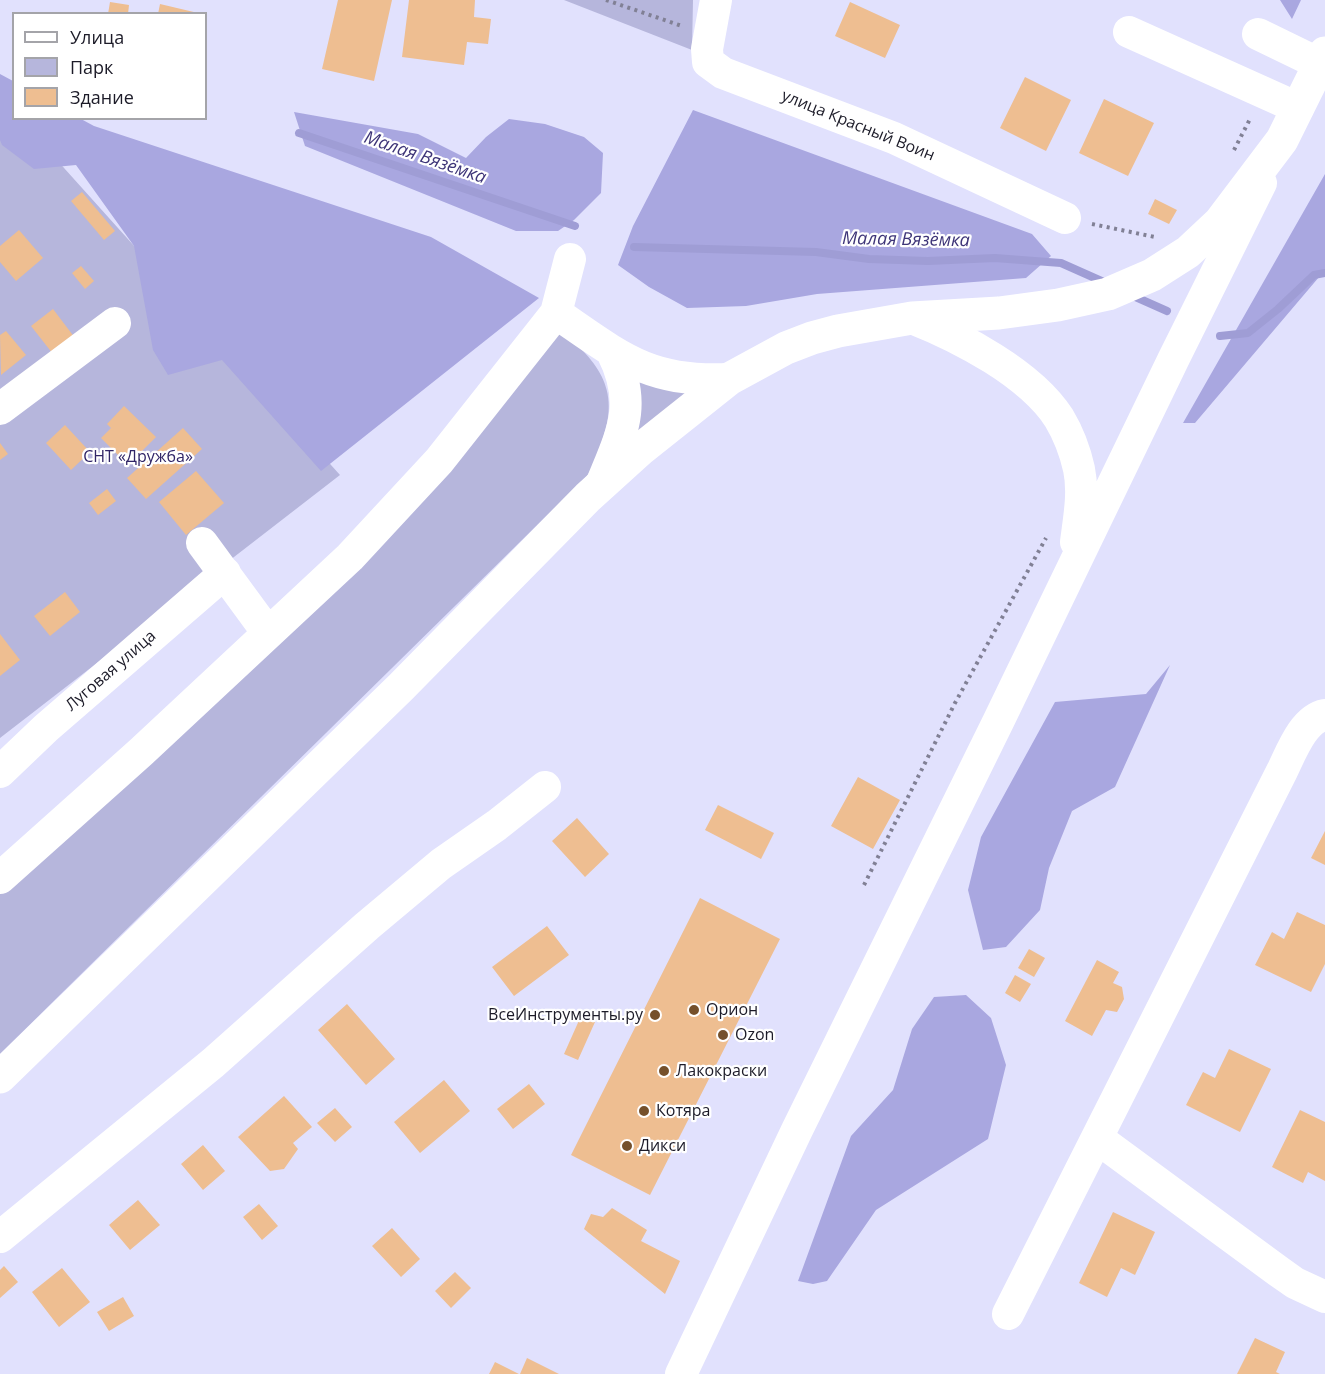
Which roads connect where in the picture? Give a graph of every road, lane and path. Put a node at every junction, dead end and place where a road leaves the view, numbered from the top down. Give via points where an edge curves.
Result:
1 (606, 0) edge
2 (716, 0) edge
3 (1129, 32) dead end
4 (1258, 34) dead end
5 (710, 36) junction
6 (1322, 58) edge
7 (1298, 108) junction
8 (1282, 140) junction
9 (1065, 218) joint
10 (1163, 239) dead end
11 (570, 259) dead end
12 (556, 312) junction
13 (912, 318) junction
14 (115, 323) dead end
15 (612, 352) junction
16 (729, 379) junction
17 (0, 409) edge
18 (601, 485) junction
19 (1050, 530) dead end
20 (202, 543) dead end
21 (1071, 571) junction
22 (225, 573) junction
23 (268, 633) junction
24 (1325, 715) edge
25 (0, 772) edge
26 (545, 787) dead end
27 (0, 878) edge
28 (864, 885) dead end
29 (0, 1077) edge
30 (1097, 1138) junction
31 (0, 1237) edge
32 (1325, 1297) edge
33 (1008, 1314) dead end
34 (681, 1374) edge

1 - 5 path
2 - 5 street, улица Красный Воин
3 - 7 street
4 - 6 street
5 - 9 street, улица Красный Воин via 708,62 723,73 894,138
6 - 7 main road
7 - 8 main road
8 - 13 main road via 1207,235 1169,266 1132,286 1058,305
8 - 21 street
9 - 10 path
11 - 12 street
12 - 15 street
12 - 23 street via 432,469 350,557
13 - 16 main road via 812,338
13 - 21 street via 991,358 1033,388 1059,418 1079,469 1081,491
14 - 17 street
15 - 16 street via 662,374
15 - 18 street via 623,378 626,415
16 - 18 main road
18 - 29 main road via 401,687
19 - 28 path via 954,703
20 - 22 street
21 - 34 street
22 - 23 street
22 - 25 street, Луговая улица
23 - 27 street
24 - 30 street via 1310,722 1300,737
26 - 31 street via 413,887 213,1063
30 - 32 street via 1295,1283
30 - 33 street

